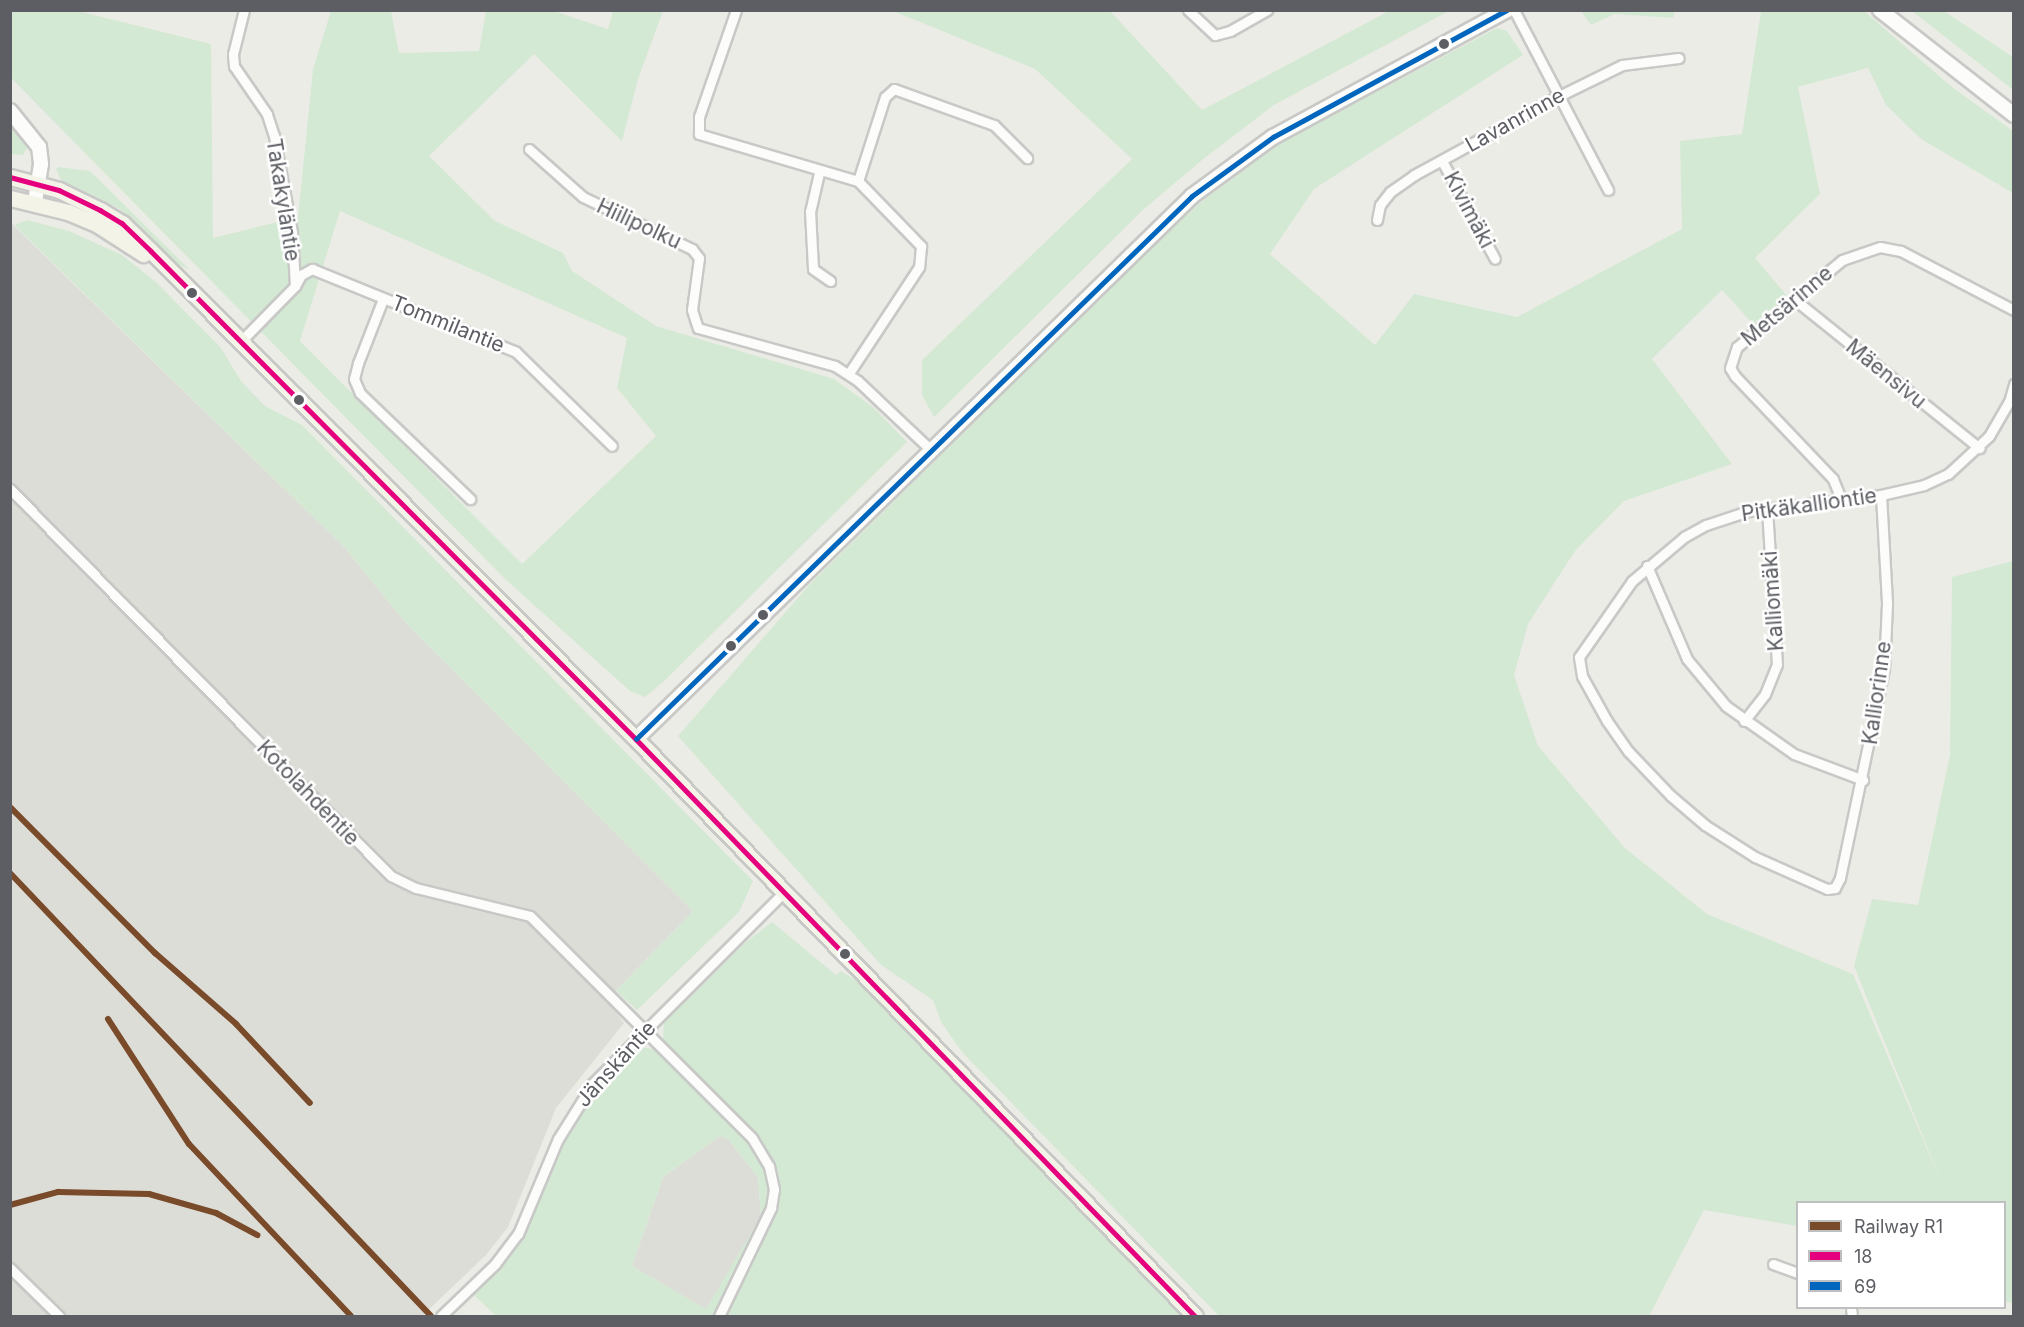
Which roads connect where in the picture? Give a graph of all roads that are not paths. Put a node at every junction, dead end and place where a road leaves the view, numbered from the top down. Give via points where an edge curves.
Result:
1 (244, 10) edge
2 (736, 10) edge
3 (1188, 10) edge
4 (1267, 10) edge
5 (1507, 10) edge
6 (1514, 10) edge
7 (1880, 10) edge
8 (1679, 58) dead end
9 (1559, 96) junction
10 (10, 111) edge
11 (2013, 115) edge
12 (529, 149) dead end
13 (1027, 158) dead end
14 (1442, 161) junction
15 (819, 173) junction
16 (10, 177) edge
17 (858, 182) junction
18 (39, 183) junction
19 (1608, 190) dead end
20 (10, 198) edge
21 (35, 203) junction
22 (1377, 220) dead end
23 (1495, 259) dead end
24 (170, 272) junction
25 (830, 281) dead end
26 (295, 286) junction
27 (383, 299) junction
28 (1794, 299) junction
29 (2013, 310) edge
30 (239, 343) junction
31 (849, 373) junction
32 (2013, 384) edge
33 (2011, 403) edge
34 (612, 446) dead end
35 (1979, 448) junction
36 (931, 450) junction
37 (10, 489) edge
38 (1881, 495) junction
39 (470, 499) dead end
40 (1841, 499) junction
41 (1767, 508) junction
42 (1647, 566) junction
43 (1744, 721) junction
44 (636, 739) junction
45 (1863, 780) junction
46 (1835, 888) joint
47 (783, 893) junction
48 (645, 1030) junction
49 (1773, 1264) dead end
50 (10, 1268) edge
51 (1796, 1273) edge
52 (59, 1317) edge
53 (441, 1317) edge
54 (719, 1317) edge
55 (1195, 1317) edge

1 - 26 street, Takakyläntie via 233,54 234,66 267,114 274,136 292,232
2 - 15 street via 699,117 699,134
3 - 4 street via 1215,35
5 - 36 street via 1328,105 1233,164 1157,228
6 - 9 street
7 - 11 street
8 - 9 street, Lavanrinne via 1622,65
9 - 14 street, Lavanrinne
9 - 19 street
10 - 18 street via 39,147
12 - 31 street, Hiilipolku via 583,197 692,249 699,258 693,322 698,328 812,358
13 - 17 street via 994,125 894,89 885,97
14 - 22 street, Lavanrinne via 1390,192 1380,205
14 - 23 street, Kivimäki
15 - 17 street
15 - 25 street via 810,211 813,269
16 - 18 main road
17 - 31 street via 915,237 923,255
18 - 21 street
18 - 24 main road via 122,223
20 - 21 main road
21 - 24 main road via 98,225
24 - 30 main road
26 - 27 street, Tommilantie via 312,269
26 - 30 street, Takakyläntie
27 - 34 street, Tommilantie via 516,352
27 - 39 street via 354,378 360,393
28 - 29 street, Metsärinne via 1842,260 1880,246 1901,251
28 - 35 street, Mäensivu
28 - 40 street, Metsärinne via 1747,336 1737,347 1730,368 1833,479
30 - 44 main road
31 - 36 street
32 - 33 street, Pitkäkalliontie
33 - 35 street, Pitkäkalliontie
35 - 38 street, Pitkäkalliontie via 1948,474 1924,485
36 - 44 street
37 - 48 street, Kotolahdentie via 391,876 416,888 530,916
38 - 40 street, Pitkäkalliontie
38 - 45 street, Kalliorinne via 1886,636 1877,714
40 - 41 street, Pitkäkalliontie
41 - 42 street, Pitkäkalliontie via 1706,525
41 - 43 street, Kalliomäki via 1777,664 1765,694
42 - 43 street via 1687,659 1726,706
42 - 46 street, Pitkäkalliontie via 1632,580 1579,657 1582,676 1606,721 1651,775 1705,825 1782,872 1814,886
43 - 45 street via 1794,754
44 - 47 main road
45 - 46 street, Kalliorinne
47 - 48 street, Jänskäntie
47 - 55 main road
48 - 53 street, Jänskäntie via 593,1083 570,1116 527,1216 507,1249
48 - 54 street, Kotolahdentie via 752,1138 769,1166 774,1189 766,1224
49 - 51 street
50 - 52 street

